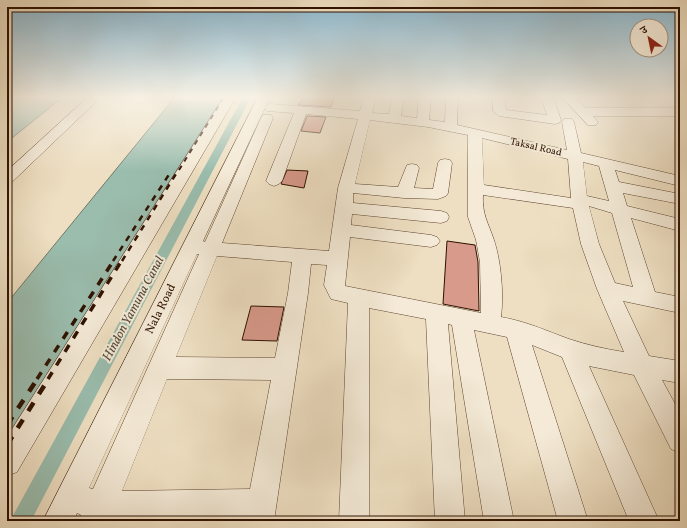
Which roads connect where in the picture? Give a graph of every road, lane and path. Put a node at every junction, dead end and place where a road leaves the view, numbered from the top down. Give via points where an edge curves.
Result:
1 (562, 121) edge
2 (69, 122) edge
3 (215, 122) edge
4 (260, 122) edge
5 (297, 122) edge
6 (363, 122) edge
7 (423, 122) edge
8 (451, 122) edge
9 (567, 122) edge
10 (592, 122) edge
11 (451, 127) junction
12 (475, 133) junction
13 (575, 157) junction
14 (445, 163) dead end
15 (606, 164) junction
16 (412, 168) dead end
17 (7, 179) edge
18 (274, 181) dead end
19 (680, 181) edge
20 (613, 186) junction
21 (346, 188) junction
22 (476, 189) junction
23 (404, 193) junction
24 (680, 199) edge
25 (580, 201) junction
26 (345, 208) junction
27 (620, 209) junction
28 (441, 217) dead end
29 (680, 225) edge
30 (342, 230) junction
31 (432, 241) dead end
32 (201, 248) junction
33 (302, 256) junction
34 (337, 260) junction
35 (607, 289) junction
36 (359, 297) junction
37 (647, 298) junction
38 (680, 305) edge
39 (436, 313) junction
40 (461, 317) junction
41 (490, 323) junction
42 (516, 329) junction
43 (571, 350) junction
44 (641, 365) junction
45 (159, 368) junction
46 (284, 369) junction
47 (680, 372) edge
48 (680, 440) edge
49 (7, 462) edge
50 (64, 509) edge
51 (261, 513) edge
52 (97, 514) edge
53 (354, 521) edge
54 (450, 521) edge
55 (499, 521) edge
56 (573, 521) edge
57 (644, 521) edge

1 - 13 street
2 - 17 street
3 - 49 street
4 - 32 street, Nala Road
5 - 18 street
6 - 21 street
7 - 11 street, Taksal Road
8 - 11 street
9 - 10 street via 584,124
11 - 12 street, Taksal Road
12 - 13 street, Taksal Road
12 - 22 street
13 - 15 street, Taksal Road
13 - 25 street
14 - 23 street via 440,194
15 - 19 street, Taksal Road
15 - 20 street
16 - 23 street
20 - 24 street
20 - 27 street
21 - 23 street
21 - 26 street
22 - 25 street
22 - 41 street via 476,217 485,240 489,262 492,306
25 - 27 street
25 - 35 street via 590,244
26 - 28 street
26 - 30 street
27 - 29 street
27 - 37 street
30 - 31 street
30 - 34 street
32 - 33 street
32 - 45 street, Nala Road
32 - 50 street, Nala Road
33 - 34 street
33 - 46 street
34 - 36 street via 335,288 338,293
35 - 37 street
35 - 44 street
36 - 39 street
36 - 53 street
37 - 38 street
39 - 40 street
39 - 54 street
40 - 41 street
40 - 55 street
41 - 42 street
42 - 43 street
42 - 56 street
43 - 44 street via 603,359
43 - 57 street
44 - 47 street
44 - 48 street
45 - 46 street
45 - 52 street, Nala Road
46 - 51 street
50 - 52 street
51 - 52 street

